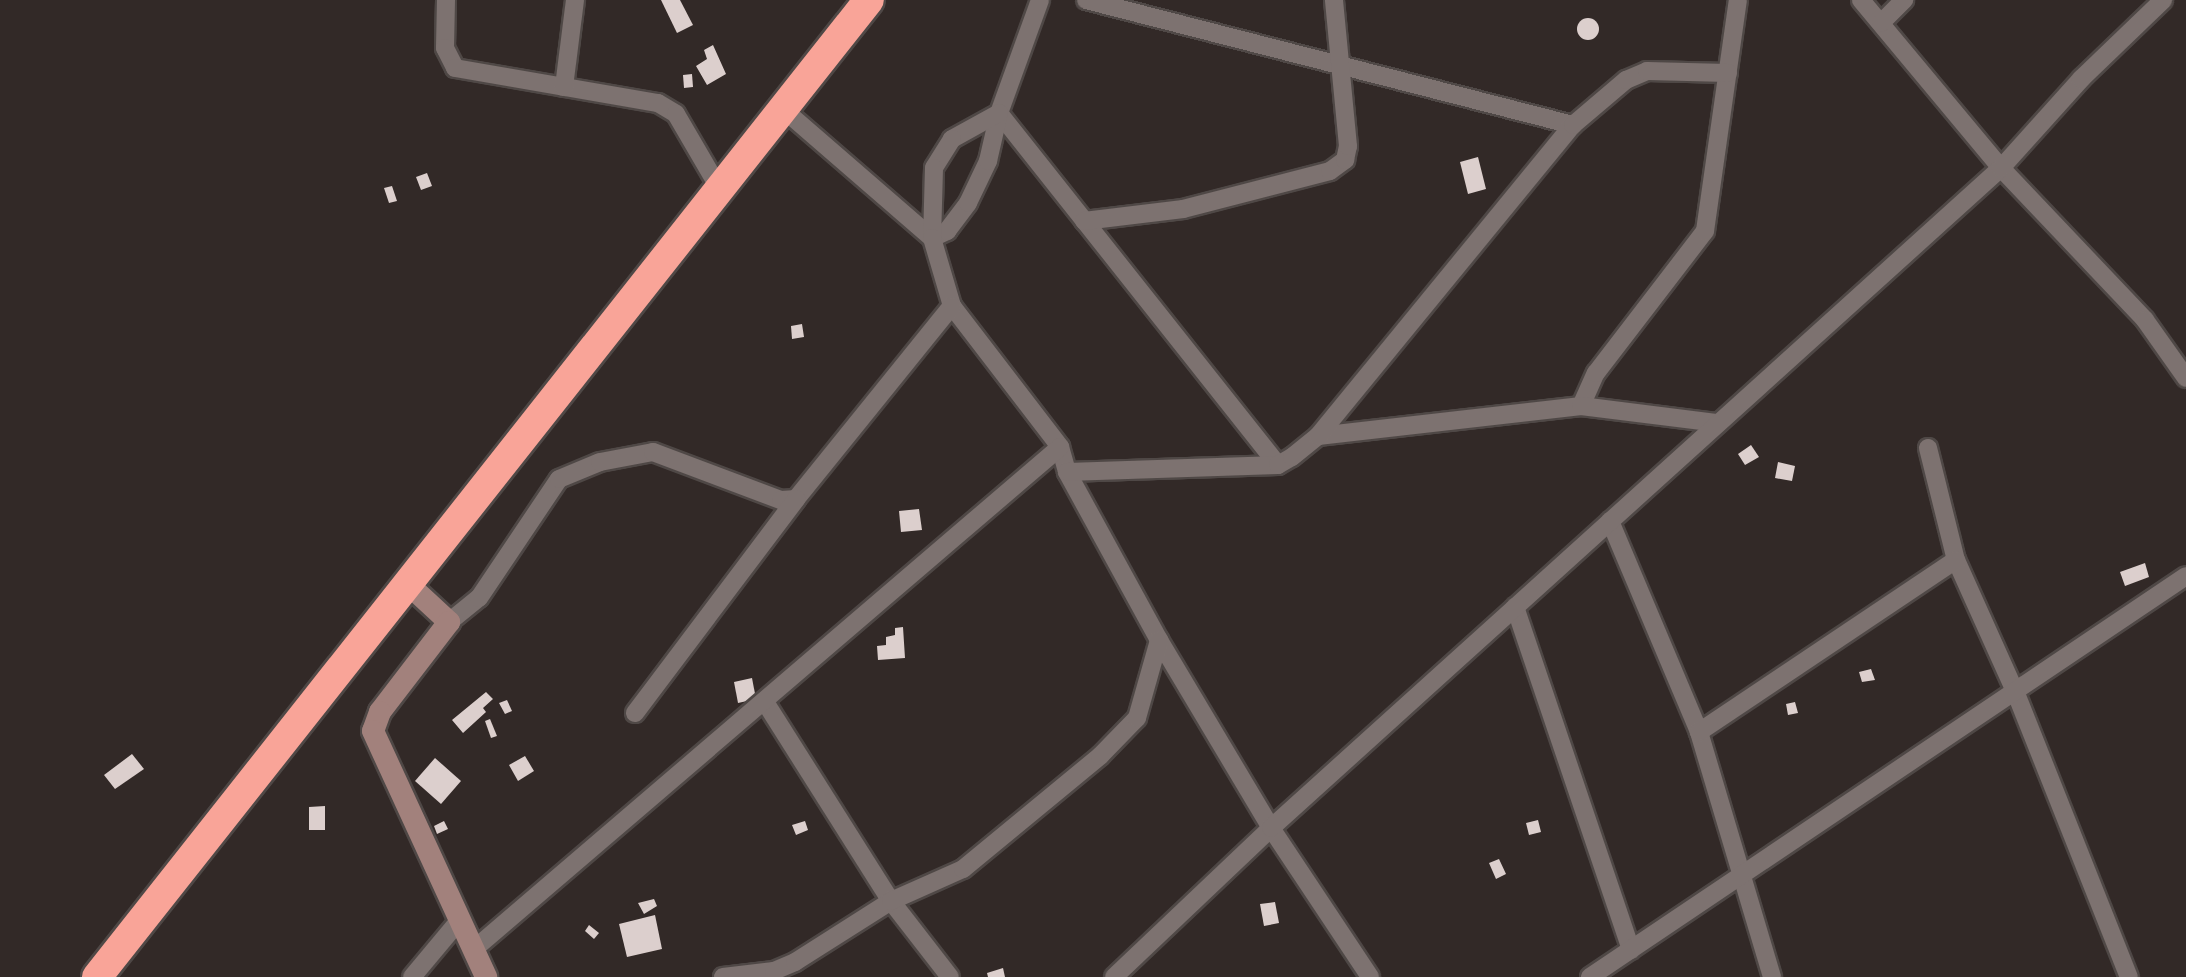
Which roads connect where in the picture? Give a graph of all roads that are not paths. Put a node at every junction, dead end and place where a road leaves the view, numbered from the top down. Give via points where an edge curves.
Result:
1 (446, 0) edge
2 (575, 0) edge
3 (869, 0) edge
4 (1040, 0) edge
5 (1086, 0) edge
6 (1334, 0) edge
7 (1738, 0) edge
8 (1861, 0) edge
9 (1904, 0) edge
10 (2162, 0) edge
11 (1881, 24) junction
12 (1342, 69) junction
13 (1728, 73) junction
14 (564, 87) junction
15 (783, 109) junction
16 (999, 113) junction
17 (1573, 125) junction
18 (2001, 168) junction
19 (719, 188) junction
20 (1084, 221) junction
21 (932, 238) junction
22 (952, 306) junction
23 (2186, 378) edge
24 (1581, 406) junction
25 (1718, 423) junction
26 (1318, 436) junction
27 (1060, 447) junction
28 (1928, 448) dead end
29 (1278, 466) junction
30 (1067, 472) junction
31 (796, 499) junction
32 (1610, 521) junction
33 (1956, 560) junction
34 (2186, 576) edge
35 (408, 584) junction
36 (1515, 606) junction
37 (449, 622) junction
38 (1159, 640) junction
39 (2015, 691) junction
40 (765, 702) junction
41 (635, 714) dead end
42 (1700, 732) junction
43 (1271, 828) junction
44 (1741, 876) junction
45 (891, 901) junction
46 (458, 922) junction
47 (473, 950) junction
48 (1631, 950) junction
49 (1368, 976) edge
50 (96, 977) edge
51 (412, 977) edge
52 (486, 977) edge
53 (723, 977) edge
54 (950, 977) edge
55 (1114, 977) edge
56 (1590, 977) edge
57 (1772, 977) edge
58 (2129, 977) edge

1 - 14 street via 445,48 455,68
2 - 14 street
3 - 15 highway
4 - 16 street
5 - 12 street
6 - 12 street
7 - 13 street
8 - 11 street
9 - 11 street
10 - 18 street
11 - 18 street
12 - 17 street
12 - 20 street via 1348,146 1345,160 1330,171 1184,209
13 - 17 street via 1647,71 1626,80
13 - 24 street via 1705,231 1596,373
14 - 19 street via 670,109
15 - 19 highway
15 - 21 street
16 - 20 street
16 - 21 street via 988,161 968,203 947,231
16 - 21 street via 952,140 934,168
17 - 26 street
18 - 23 street via 2145,320
18 - 25 street
19 - 35 highway
20 - 29 street
21 - 22 street
22 - 27 street
22 - 31 street
24 - 25 street
24 - 26 street
25 - 32 street
26 - 29 street
27 - 30 street
27 - 40 street
28 - 33 street
29 - 30 street
30 - 38 street
31 - 37 street via 782,500 653,452 600,462 558,479 479,598
31 - 41 street
32 - 36 street
32 - 42 street
33 - 39 street
33 - 42 street
34 - 39 street
35 - 37 street
35 - 50 highway
36 - 43 street
36 - 48 street
37 - 46 street via 380,712 373,731
38 - 43 street
38 - 45 street via 1137,718 1100,756 963,869
39 - 44 street
39 - 58 street
40 - 45 street
40 - 47 street
42 - 44 street
43 - 49 street
43 - 55 street
44 - 48 street
44 - 57 street
45 - 53 street via 795,962
45 - 54 street
46 - 47 street
46 - 51 street
47 - 52 street
48 - 56 street

